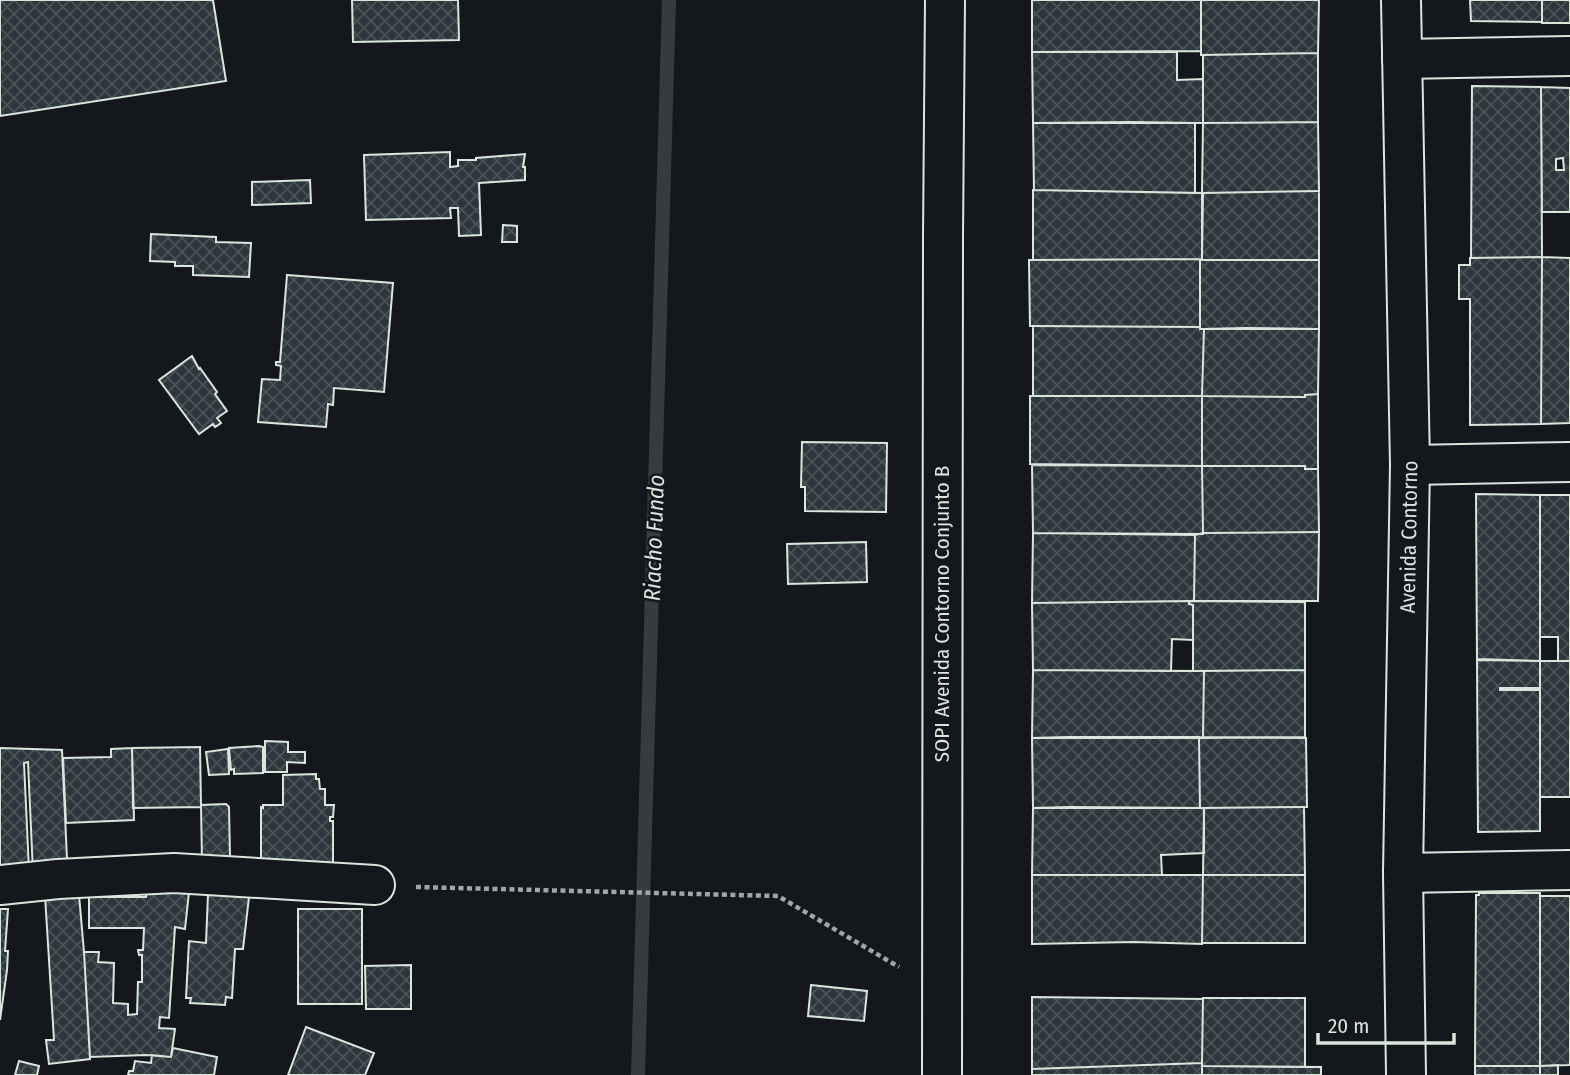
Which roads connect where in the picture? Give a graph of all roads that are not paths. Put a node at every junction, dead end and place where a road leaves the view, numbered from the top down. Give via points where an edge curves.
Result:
1 (945, 0) edge
2 (1402, 0) edge
3 (1570, 56) edge
4 (1402, 59) junction
5 (1570, 462) edge
6 (1410, 465) junction
7 (1570, 870) edge
8 (1403, 873) junction
9 (0, 885) edge
10 (375, 886) road end
11 (942, 1075) edge
12 (1406, 1075) edge

1 - 11 street, SOPI Avenida Contorno Conjunto B
2 - 4 street, Avenida Contorno
3 - 4 street
4 - 6 street, Avenida Contorno
5 - 6 street
6 - 8 street, Avenida Contorno
7 - 8 street
8 - 12 street, Avenida Contorno
9 - 10 street via 174,873

